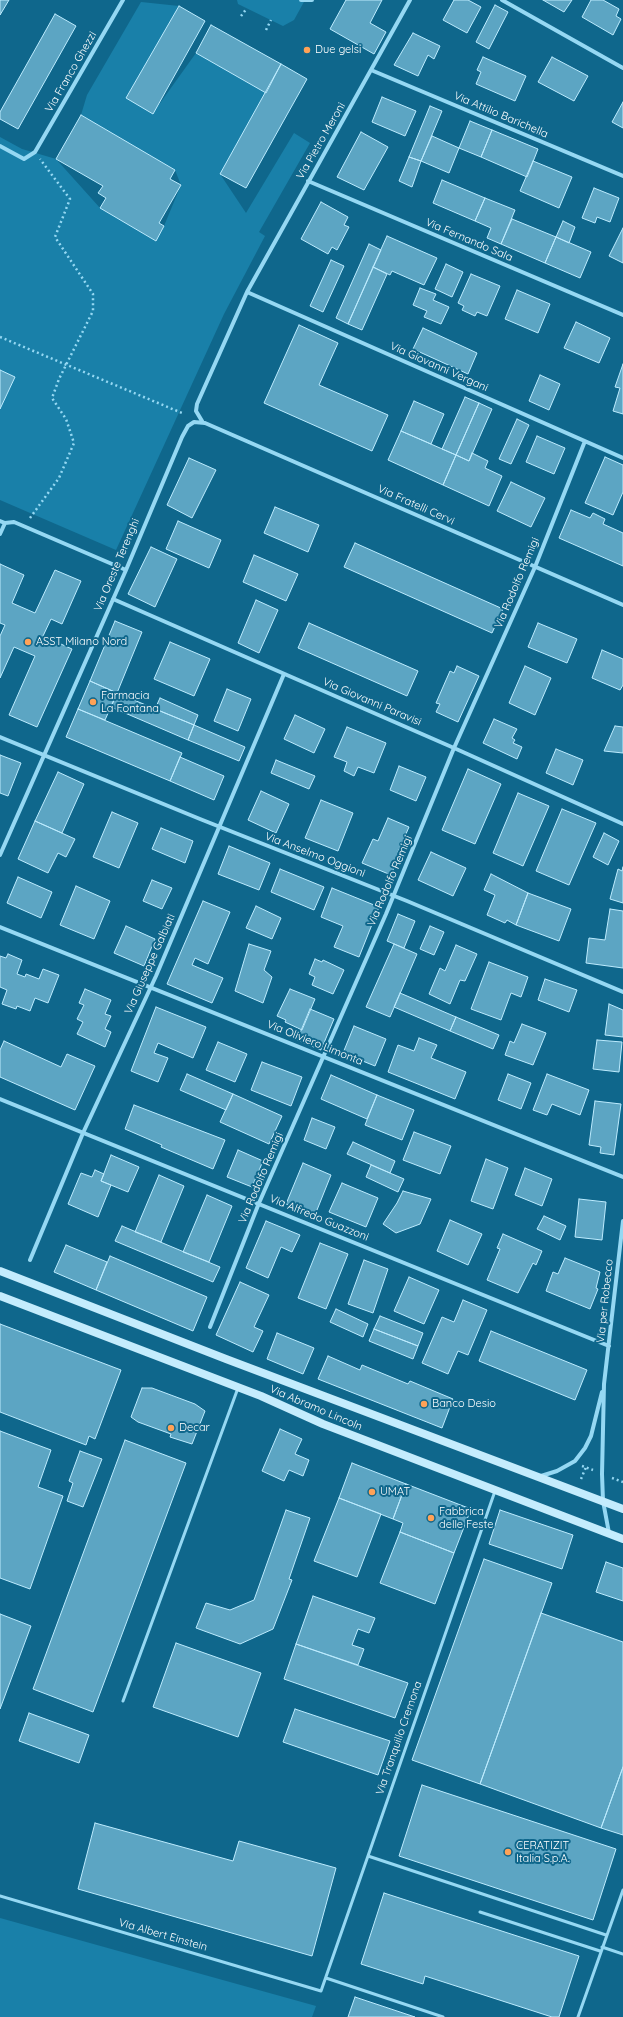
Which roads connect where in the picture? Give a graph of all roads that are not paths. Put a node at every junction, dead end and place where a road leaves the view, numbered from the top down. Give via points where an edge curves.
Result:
1 (123, 0) edge
2 (301, 0) edge
3 (312, 0) edge
4 (410, 0) edge
5 (502, 0) edge
6 (623, 68) edge
7 (372, 70) junction
8 (0, 146) edge
9 (623, 176) edge
10 (308, 181) junction
11 (247, 292) junction
12 (623, 315) edge
13 (202, 421) junction
14 (585, 441) junction
15 (623, 458) edge
16 (0, 521) edge
17 (5, 523) junction
18 (0, 534) edge
19 (535, 567) junction
20 (126, 570) junction
21 (113, 599) junction
22 (623, 605) edge
23 (284, 674) junction
24 (0, 737) edge
25 (454, 748) junction
26 (44, 754) junction
27 (623, 824) edge
28 (219, 827) junction
29 (0, 855) edge
30 (393, 896) junction
31 (0, 927) edge
32 (150, 988) junction
33 (623, 992) edge
34 (324, 1057) junction
35 (0, 1099) edge
36 (83, 1133) junction
37 (623, 1177) edge
38 (259, 1203) junction
39 (623, 1221) edge
40 (30, 1260) dead end
41 (0, 1271) edge
42 (0, 1296) edge
43 (210, 1327) dead end
44 (609, 1346) junction
45 (604, 1384) junction
46 (238, 1387) junction
47 (537, 1477) junction
48 (495, 1491) junction
49 (603, 1501) junction
50 (623, 1509) edge
51 (609, 1533) junction
52 (623, 1539) edge
53 (123, 1701) dead end
54 (368, 1856) junction
55 (623, 1890) edge
56 (0, 1896) edge
57 (480, 1912) dead end
58 (606, 1935) junction
59 (602, 1947) junction
60 (600, 1952) junction
61 (623, 1954) edge
62 (326, 1978) junction
63 (321, 1991) joint
64 (443, 2017) edge
65 (578, 2017) edge

1 - 8 street, Via Franco Ghezzi via 35,152 24,159
2 - 3 street
4 - 7 street, Via Pietro Meroni
5 - 6 street
7 - 9 street, Via Attilio Barichella
7 - 10 street, Via Pietro Meroni
10 - 11 street, Via Pietro Meroni
10 - 12 street, Via Fernando Sala
11 - 13 street via 197,404 196,411
11 - 14 street, Via Giovanni Vergani
13 - 19 street, Via Fratelli Cervi
13 - 20 street, Via Oreste Terenghi via 191,424 182,437
14 - 15 street, Via Giovanni Vergani
14 - 19 street, Via Rodolfo Remigi
16 - 17 street
17 - 18 street
17 - 20 street via 14,522
19 - 22 street, Via Fratelli Cervi
19 - 25 street, Via Rodolfo Remigi
20 - 21 street, Via Oreste Terenghi
21 - 23 street, Via Giovanni Paravisi
21 - 26 street, Via Oreste Terenghi
23 - 25 street, Via Giovanni Paravisi
23 - 28 street, Via Giuseppe Galbiati
24 - 26 street, Via Anselmo Oggioni
25 - 27 street, Via Giovanni Paravisi
25 - 30 street, Via Rodolfo Remigi
26 - 28 street, Via Anselmo Oggioni
26 - 29 street, Via Oreste Terenghi
28 - 30 street, Via Anselmo Oggioni
28 - 32 street, Via Giuseppe Galbiati
30 - 33 street, Via Anselmo Oggioni
30 - 34 street, Via Rodolfo Remigi
31 - 32 street, Via Oliviero Limonta
32 - 34 street, Via Oliviero Limonta
32 - 36 street, Via Giuseppe Galbiati
34 - 37 street, Via Oliviero Limonta
34 - 38 street, Via Rodolfo Remigi
35 - 36 street, Via Alfredo Guazzoni
36 - 38 street, Via Alfredo Guazzoni
36 - 40 street, Via Giuseppe Galbiati
38 - 43 street, Via Rodolfo Remigi
38 - 44 street, Via Alfredo Guazzoni
39 - 44 street, Via per Robecco
41 - 47 main road, Via Abramo Lincoln
42 - 46 main road, Via Abramo Lincoln
44 - 45 street, Via per Robecco
45 - 47 street, Via per Robecco via 591,1436 575,1462
45 - 49 street, Via per Robecco
46 - 48 main road, Via Abramo Lincoln via 323,1424
46 - 53 lane
47 - 49 main road, Via Abramo Lincoln
48 - 51 main road, Via Abramo Lincoln
48 - 54 lane, Via Tranquillo Cremona
49 - 50 main road, Via Abramo Lincoln
49 - 51 street, Via per Robecco
51 - 52 main road, Via Abramo Lincoln
54 - 58 lane
54 - 62 lane, Via Tranquillo Cremona
55 - 58 lane
56 - 63 lane, Via Albert Einstein
57 - 60 lane
58 - 59 lane
59 - 60 lane
59 - 61 lane
60 - 65 lane
62 - 63 lane, Via Tranquillo Cremona
62 - 64 lane

